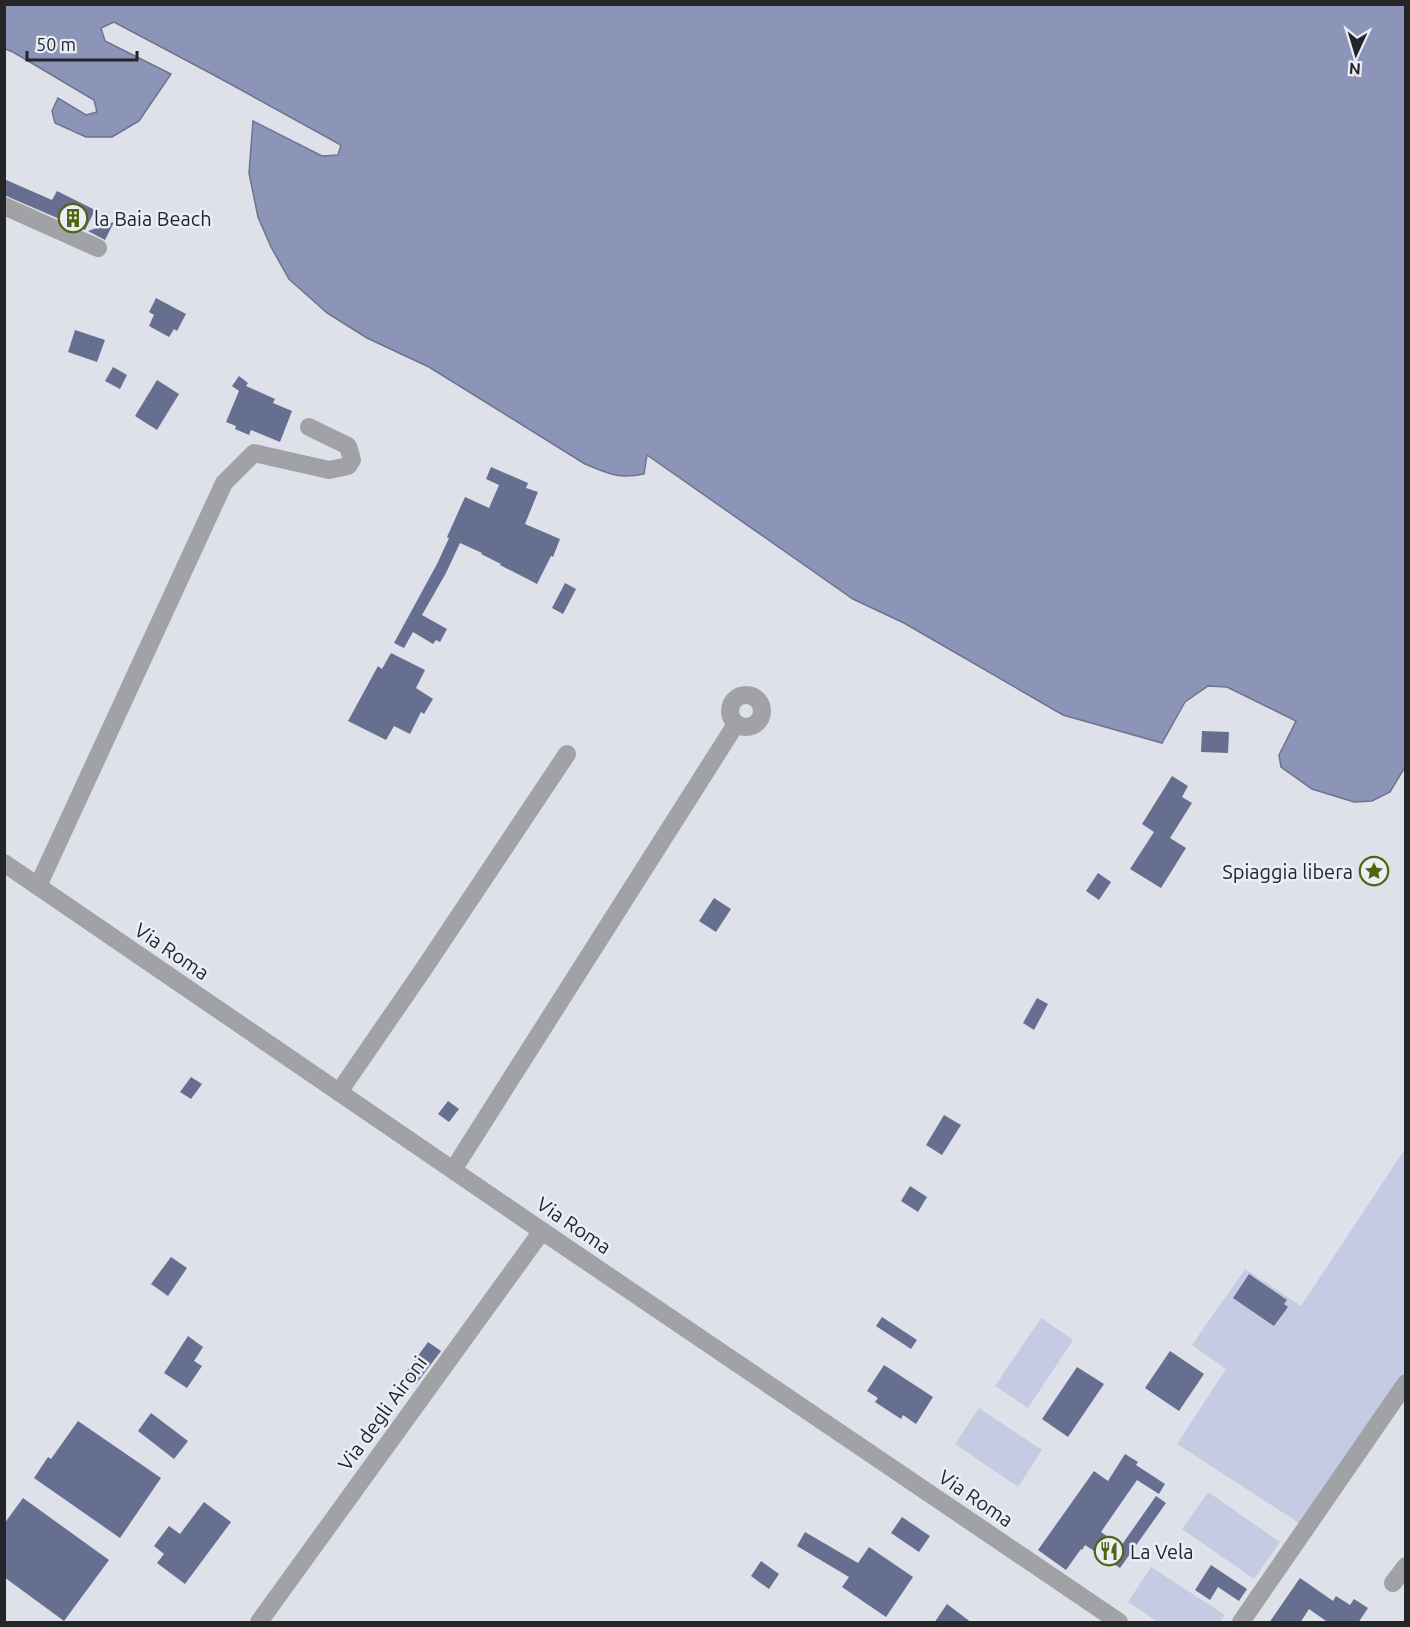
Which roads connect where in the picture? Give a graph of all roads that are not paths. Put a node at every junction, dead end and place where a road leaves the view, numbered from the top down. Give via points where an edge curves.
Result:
1 (4, 206) edge
2 (98, 248) dead end
3 (309, 427) dead end
4 (736, 724) dead end
5 (567, 754) dead end
6 (4, 863) edge
7 (38, 886) junction
8 (339, 1092) junction
9 (453, 1170) junction
10 (542, 1231) junction
11 (1406, 1383) edge
12 (1406, 1566) edge
13 (1393, 1583) dead end
14 (1114, 1621) edge
15 (259, 1623) edge
16 (1241, 1623) edge

1 - 2 street
3 - 7 street via 348,446 352,460 348,466 329,470 254,453 224,483
4 - 9 street
5 - 8 street
6 - 7 street, Via Roma
7 - 8 street, Via Roma
8 - 9 street, Via Roma
9 - 10 street, Via Roma
10 - 14 street, Via Roma
10 - 15 street, Via degli Aironi
11 - 16 street
12 - 13 street

